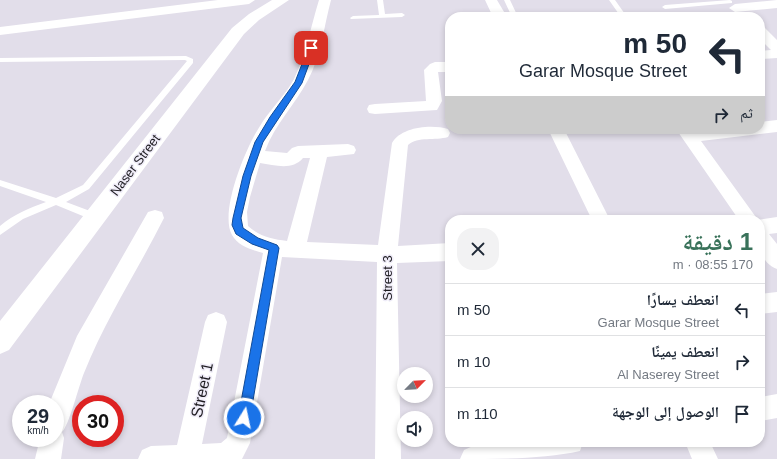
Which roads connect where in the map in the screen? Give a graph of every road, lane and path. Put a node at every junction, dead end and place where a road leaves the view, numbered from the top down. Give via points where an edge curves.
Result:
1 (249, 0) edge
2 (282, 0) edge
3 (325, 0) edge
4 (380, 0) edge
5 (491, 0) edge
6 (507, 0) edge
7 (612, 0) edge
8 (731, 3) edge
9 (777, 4) edge
10 (665, 7) dead end
11 (497, 12) edge
12 (513, 12) edge
13 (620, 12) edge
14 (740, 12) edge
15 (402, 15) dead end
16 (382, 16) junction
17 (353, 18) dead end
18 (0, 30) edge
19 (765, 36) edge
20 (777, 48) edge
21 (777, 54) edge
22 (765, 55) edge
23 (0, 60) edge
24 (445, 67) edge
25 (375, 109) dead end
26 (442, 133) dead end
27 (558, 134) edge
28 (688, 134) edge
29 (348, 150) dead end
30 (320, 151) junction
31 (254, 156) junction
32 (0, 183) edge
33 (57, 202) junction
34 (599, 215) edge
35 (745, 215) edge
36 (95, 217) junction
37 (155, 218) dead end
38 (777, 225) edge
39 (765, 226) edge
40 (0, 231) edge
41 (765, 243) edge
42 (284, 248) junction
43 (445, 252) edge
44 (387, 254) junction
45 (777, 260) edge
46 (777, 302) edge
47 (765, 303) edge
48 (216, 322) dead end
49 (0, 341) edge
50 (64, 396) edge
51 (777, 406) edge
52 (765, 408) edge
53 (50, 447) edge
54 (538, 447) edge
55 (699, 447) edge
56 (187, 457) junction
57 (48, 459) edge
58 (151, 459) edge
59 (388, 459) edge
60 (473, 459) edge
61 (705, 459) edge

1 - 18 street
2 - 36 street, Naser Street via 254,17 238,31
3 - 31 street via 304,73 266,130
4 - 16 lane
5 - 11 street
6 - 12 lane
7 - 13 lane
8 - 9 street
8 - 10 lane
8 - 14 street
15 - 16 lane
16 - 17 lane
19 - 20 street
21 - 22 street
23 - 33 lane via 190,60 86,187
24 - 25 street via 435,67 431,70 434,101 431,106
26 - 44 street, Street 3 via 409,135 400,143
27 - 34 street
28 - 35 street
29 - 30 street
30 - 31 street via 298,152 291,160
30 - 42 street
31 - 42 street via 240,202 237,225 240,231 255,241
32 - 33 lane
33 - 36 lane
33 - 40 lane via 13,219
36 - 49 street, Naser Street
37 - 50 street via 85,344
38 - 39 street
41 - 45 street
42 - 44 street
42 - 56 street via 238,443 232,451 223,456
43 - 44 street
44 - 59 street, Street 3
46 - 47 street
48 - 56 street, Street 1
51 - 52 street
53 - 57 street
54 - 60 street
55 - 61 street
56 - 58 street

